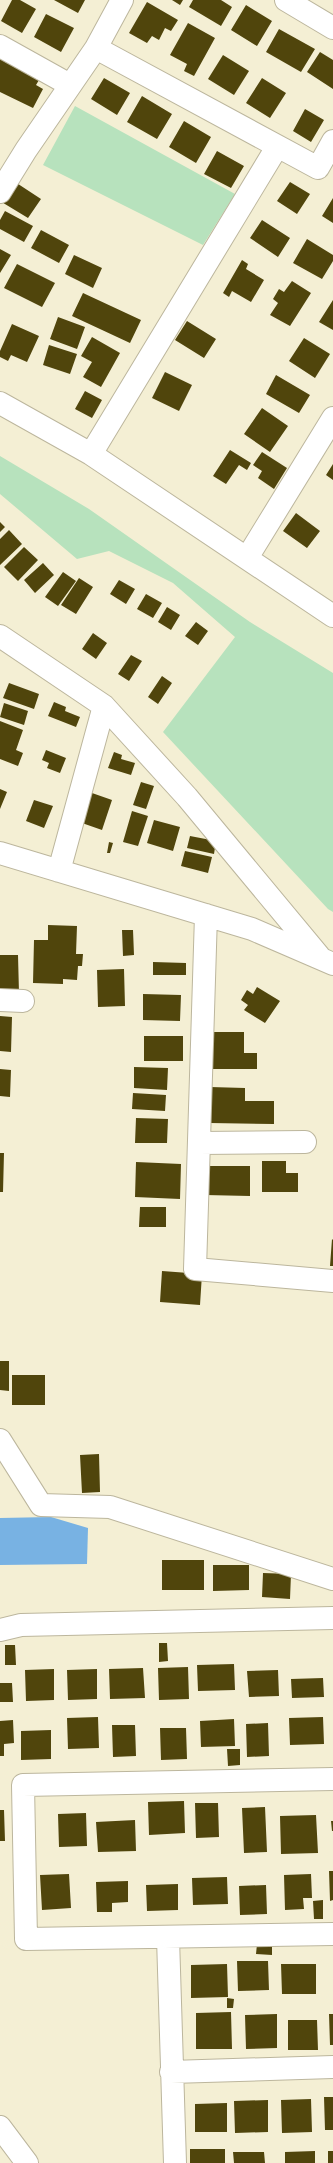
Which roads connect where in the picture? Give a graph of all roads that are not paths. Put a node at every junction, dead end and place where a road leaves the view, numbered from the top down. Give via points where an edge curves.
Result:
1 (122, 0) edge
2 (286, 0) edge
3 (333, 28) edge
4 (0, 46) edge
5 (96, 48) junction
6 (70, 85) junction
7 (333, 141) edge
8 (277, 147) junction
9 (0, 192) edge
10 (0, 403) edge
11 (333, 418) edge
12 (91, 454) junction
13 (247, 558) junction
14 (333, 616) edge
15 (0, 636) edge
16 (104, 706) junction
17 (0, 853) edge
18 (59, 871) junction
19 (206, 915) junction
20 (326, 960) edge
21 (0, 1000) edge
22 (23, 1001) dead end
23 (305, 1142) dead end
24 (199, 1143) junction
25 (333, 1281) edge
26 (0, 1440) edge
27 (333, 1579) edge
28 (333, 1618) edge
29 (0, 1630) edge
30 (333, 1779) edge
31 (333, 1934) edge
32 (168, 1938) junction
33 (333, 2067) edge
34 (171, 2072) junction
35 (0, 2127) edge
36 (27, 2163) edge
37 (175, 2163) edge

1 - 5 street
2 - 3 street
4 - 6 street
5 - 6 street
5 - 8 street
6 - 9 street
7 - 8 street via 318,168
8 - 12 street
10 - 12 street
11 - 13 street
12 - 13 street
13 - 14 street
15 - 16 street
16 - 18 street
16 - 20 street via 187,797
17 - 18 street
18 - 19 street
19 - 20 street via 252,929
19 - 24 street
21 - 22 street
23 - 24 street
24 - 25 street via 195,1269
26 - 27 street via 41,1505 110,1507
28 - 29 street via 21,1625
30 - 32 street via 23,1785 26,1939
31 - 32 street
32 - 34 street
33 - 34 street
34 - 37 street
35 - 36 street

